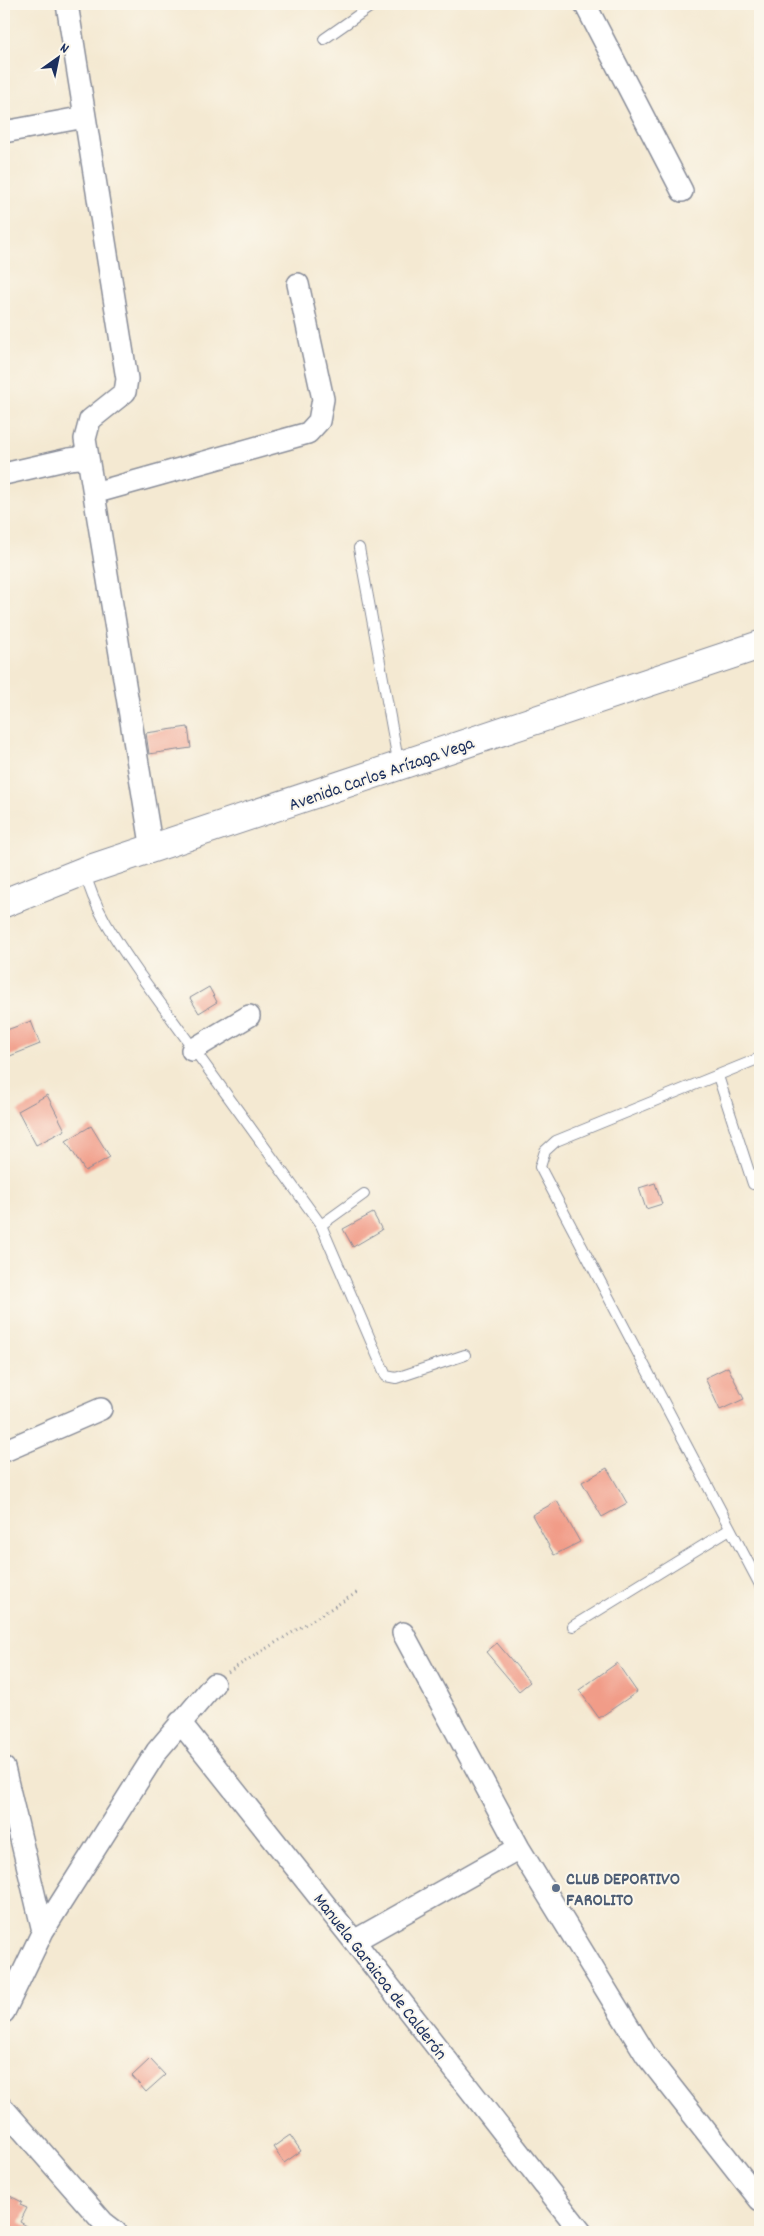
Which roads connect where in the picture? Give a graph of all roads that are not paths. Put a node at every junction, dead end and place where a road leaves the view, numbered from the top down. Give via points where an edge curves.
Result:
1 (67, 4) edge
2 (374, 4) edge
3 (585, 4) edge
4 (324, 39) dead end
5 (85, 117) junction
6 (4, 132) edge
7 (682, 191) dead end
8 (298, 284) dead end
9 (88, 457) junction
10 (4, 474) edge
11 (94, 493) junction
12 (359, 548) dead end
13 (760, 646) edge
14 (399, 767) junction
15 (152, 850) junction
16 (84, 871) junction
17 (4, 903) edge
18 (249, 1016) dead end
19 (192, 1050) junction
20 (760, 1058) edge
21 (718, 1076) junction
22 (753, 1184) dead end
23 (364, 1194) dead end
24 (321, 1225) junction
25 (465, 1355) dead end
26 (101, 1409) dead end
27 (4, 1451) edge
28 (730, 1529) junction
29 (760, 1585) edge
30 (573, 1626) dead end
31 (403, 1633) dead end
32 (214, 1684) road end
33 (180, 1722) junction
34 (4, 1768) edge
35 (519, 1848) junction
36 (43, 1931) junction
37 (354, 1941) junction
38 (4, 2012) edge
39 (4, 2109) edge
40 (760, 2200) edge
41 (116, 2232) edge
42 (581, 2232) edge

1 - 5 street
2 - 4 lane
3 - 7 street
5 - 6 street
5 - 9 street via 127,379 125,392 90,420 85,439
8 - 11 street via 323,399 319,421 308,433
9 - 10 street
9 - 11 street
11 - 15 street
12 - 14 lane
13 - 14 street, Avenida Carlos Arízaga Vega
14 - 15 street, Avenida Carlos Arízaga Vega
15 - 16 street, Avenida Carlos Arízaga Vega
16 - 17 street, Avenida Carlos Arízaga Vega
16 - 19 lane via 112,933
18 - 19 street
19 - 24 lane
20 - 21 lane
21 - 22 lane
21 - 28 lane via 556,1141 545,1151 540,1167
23 - 24 lane
24 - 25 lane via 386,1376 396,1378
26 - 27 street
28 - 29 lane
28 - 30 lane
31 - 35 street
32 - 33 street
33 - 36 street via 157,1750
33 - 37 street, Manuela Garaicoa de Calderón
34 - 36 street
35 - 37 street
35 - 40 street via 646,2054
36 - 38 street
37 - 42 street, Manuela Garaicoa de Calderón
39 - 41 street via 103,2222

